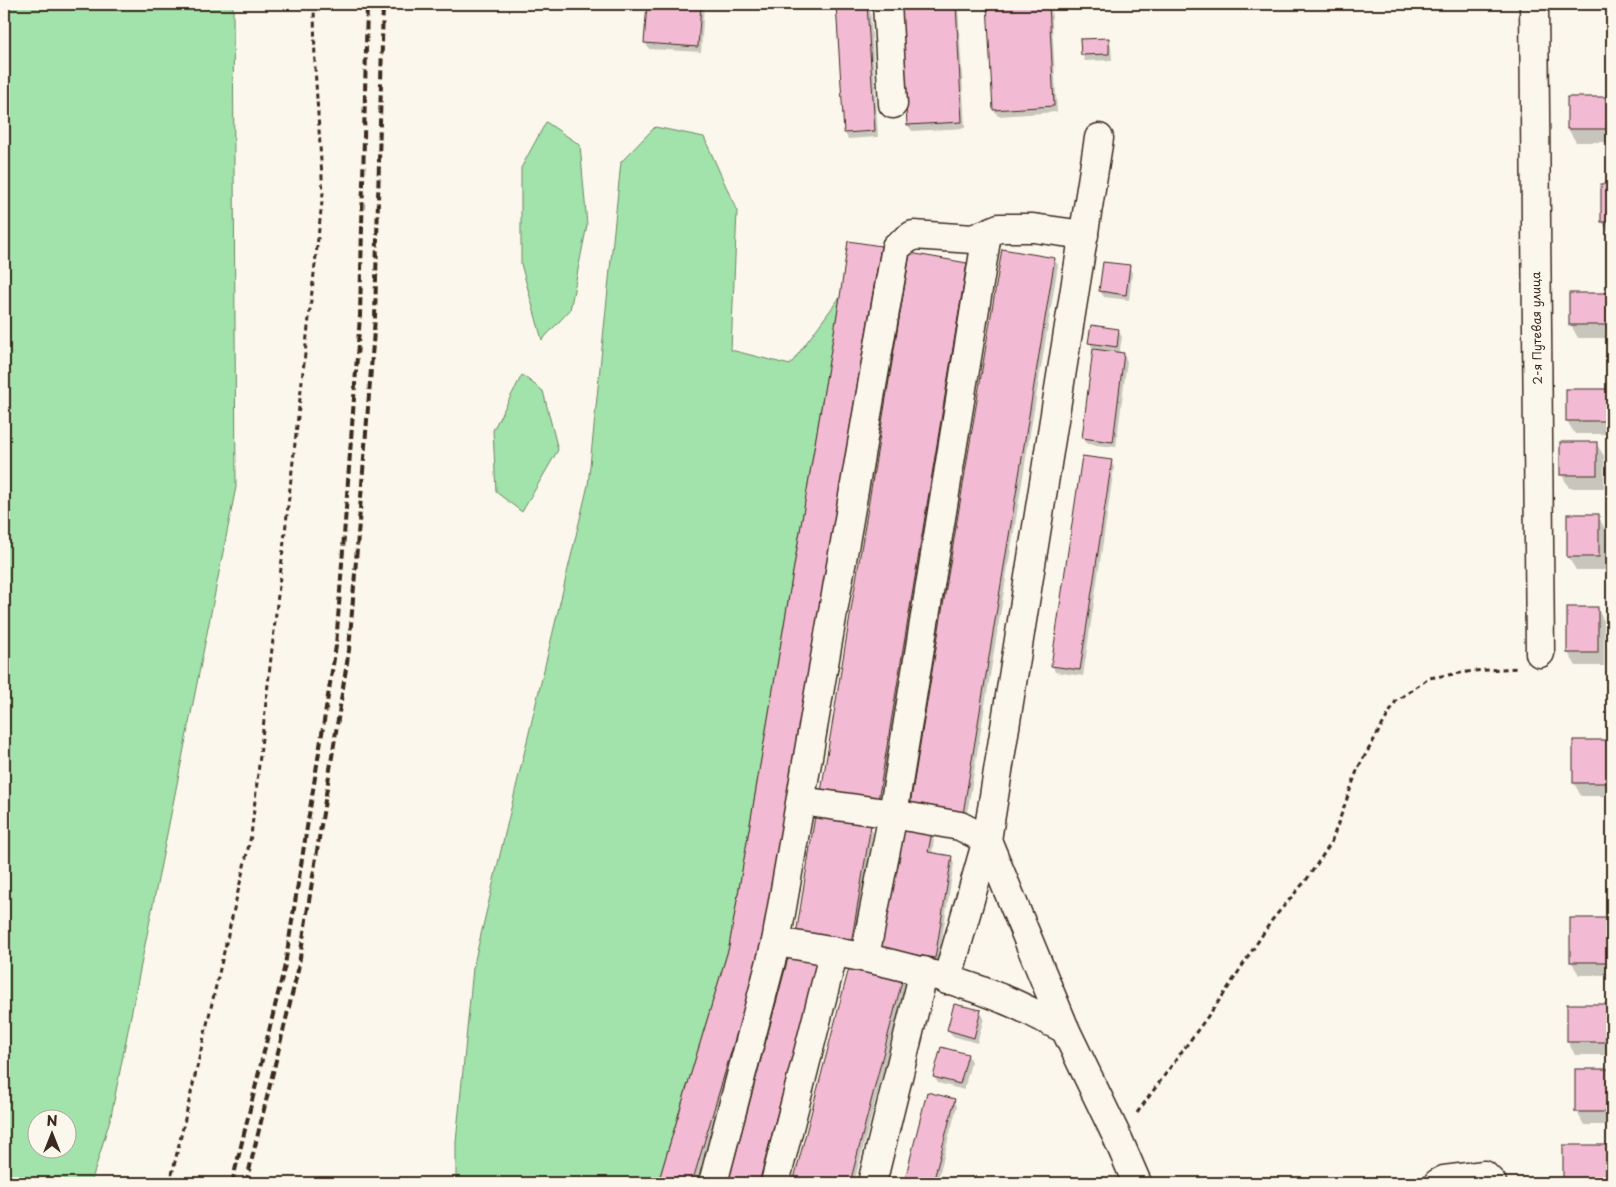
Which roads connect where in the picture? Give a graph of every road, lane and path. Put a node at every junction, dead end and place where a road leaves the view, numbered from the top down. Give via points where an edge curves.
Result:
1 (314, 4) edge
2 (887, 4) edge
3 (1534, 4) edge
4 (893, 104) dead end
5 (1099, 138) dead end
6 (987, 234) junction
7 (1084, 235) junction
8 (1540, 653) joint
9 (800, 800) junction
10 (893, 814) junction
11 (988, 840) junction
12 (776, 942) junction
13 (834, 951) junction
14 (865, 956) junction
15 (936, 975) junction
16 (1065, 1030) junction
17 (1118, 1139) junction
18 (170, 1183) edge
19 (713, 1183) edge
20 (775, 1183) edge
21 (872, 1183) edge
22 (1137, 1183) edge
23 (1438, 1183) edge
24 (1492, 1183) edge

1 - 18 path via 323,193 250,836
2 - 4 street
3 - 8 street, 2-я Путевая улица
5 - 7 street
6 - 7 street via 999,228 1033,228
6 - 9 street via 973,240 912,235 896,247
6 - 10 street
7 - 11 street
8 - 17 path via 1529,664 1515,669 1429,678 1396,701 1358,768 1331,843 1307,879 1272,920 1224,994
9 - 10 street
9 - 12 street
10 - 11 street via 960,826
10 - 14 street
11 - 15 street
11 - 16 street
12 - 13 street
12 - 19 street
13 - 14 street
13 - 20 street
14 - 15 street
15 - 16 street via 1003,999
15 - 21 street
16 - 17 street
17 - 22 street
23 - 24 street via 1484,1175

